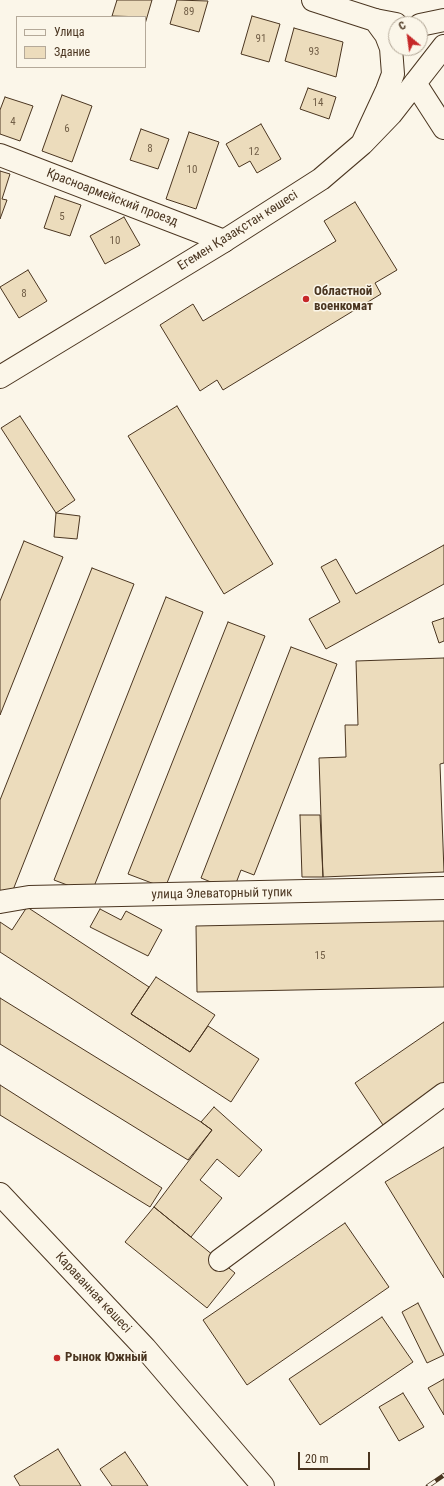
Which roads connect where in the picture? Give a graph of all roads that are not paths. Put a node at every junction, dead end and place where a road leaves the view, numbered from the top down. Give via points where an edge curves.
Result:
1 (313, 0) edge
2 (375, 20) junction
3 (444, 20) edge
4 (388, 22) edge
5 (428, 23) edge
6 (444, 46) edge
7 (415, 83) junction
8 (444, 128) edge
9 (362, 144) junction
10 (0, 155) edge
11 (224, 241) junction
12 (0, 377) edge
13 (444, 888) edge
14 (0, 902) edge
15 (444, 1094) edge
16 (0, 1194) edge
17 (220, 1260) dead end
18 (263, 1486) edge

1 - 2 main road
2 - 4 main road
2 - 9 main road via 386,35 391,48 393,74
3 - 5 main road
6 - 7 main road, Егемен Қазақстан көшесі
7 - 8 main road
7 - 9 main road, Егемен Қазақстан көшесі via 391,114
9 - 11 main road, Егемен Қазақстан көшесі via 321,180
10 - 11 main road, Красноармейский проезд
11 - 12 main road, Егемен Қазақстан көшесі
13 - 14 main road, улица Элеваторный тупик via 29,897
15 - 17 main road
16 - 18 main road, Караванная көшесі via 145,1348

